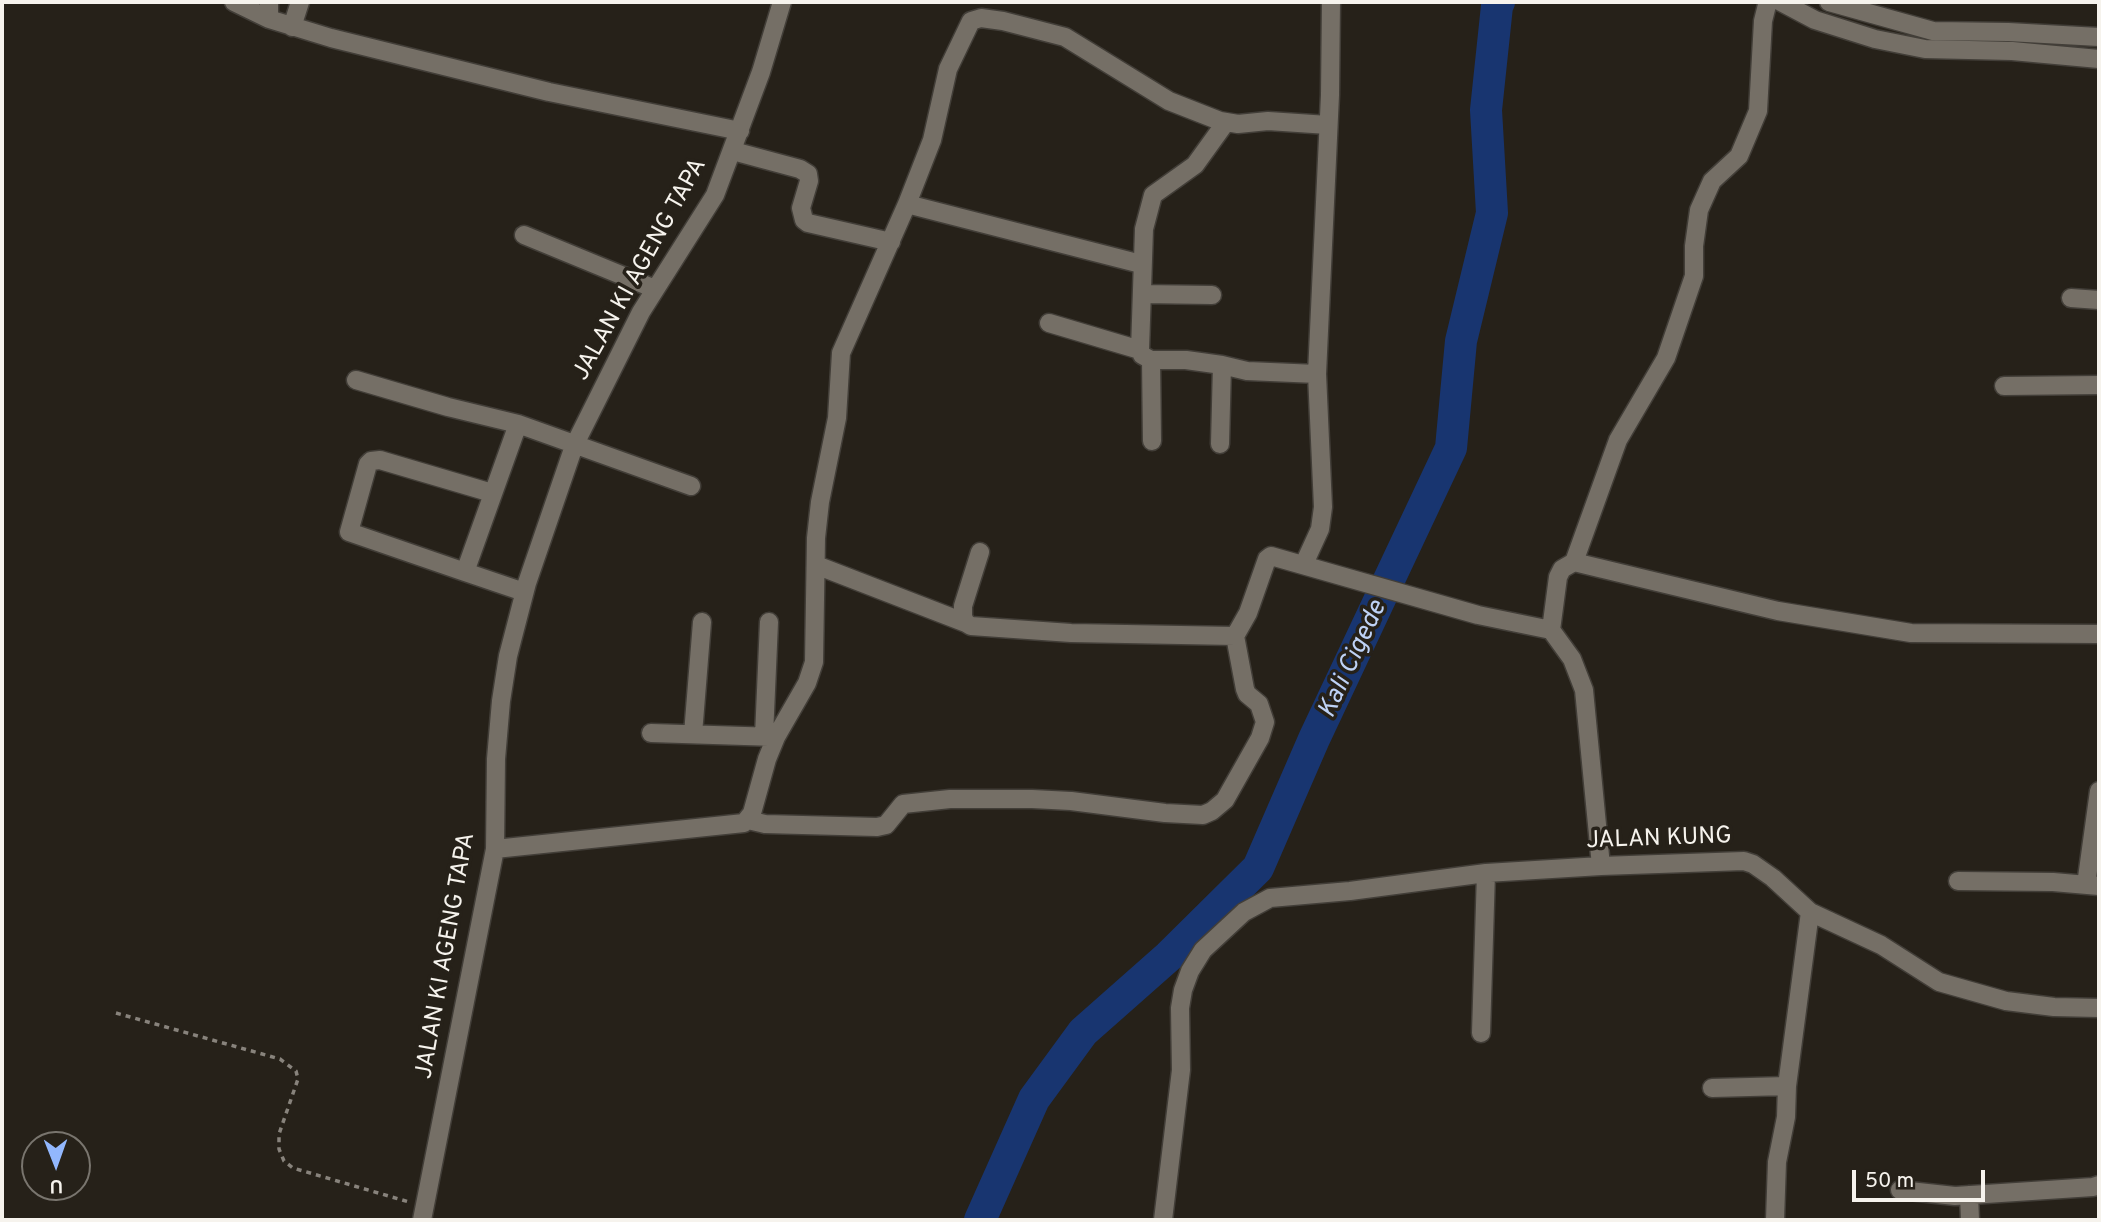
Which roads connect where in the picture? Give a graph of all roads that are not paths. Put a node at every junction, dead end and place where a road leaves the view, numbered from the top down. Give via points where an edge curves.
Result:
1 (234, 2) edge
2 (300, 2) edge
3 (782, 2) edge
4 (1331, 2) edge
5 (1770, 2) edge
6 (1781, 2) edge
7 (1829, 2) edge
8 (269, 10) edge
9 (292, 26) junction
10 (2099, 37) edge
11 (2099, 59) edge
12 (1226, 122) junction
13 (1328, 125) junction
14 (740, 131) junction
15 (733, 150) junction
16 (907, 204) junction
17 (524, 235) dead end
18 (891, 242) junction
19 (1142, 264) junction
20 (655, 289) junction
21 (1142, 294) junction
22 (1212, 295) dead end
23 (2071, 298) dead end
24 (2099, 300) edge
25 (1049, 323) dead end
26 (1146, 355) junction
27 (1222, 365) junction
28 (1317, 373) junction
29 (356, 380) dead end
30 (2099, 385) edge
31 (2004, 386) dead end
32 (518, 424) junction
33 (1153, 441) dead end
34 (1220, 444) dead end
35 (574, 446) junction
36 (691, 486) dead end
37 (492, 493) junction
38 (980, 552) dead end
39 (1574, 562) junction
40 (1304, 564) junction
41 (816, 565) junction
42 (465, 572) junction
43 (524, 592) junction
44 (702, 622) dead end
45 (769, 622) dead end
46 (966, 623) junction
47 (1551, 630) junction
48 (2099, 634) edge
49 (1235, 636) junction
50 (652, 733) dead end
51 (693, 734) junction
52 (770, 737) junction
53 (2099, 792) edge
54 (748, 820) junction
55 (495, 849) junction
56 (1601, 866) junction
57 (1486, 873) junction
58 (1958, 881) dead end
59 (2093, 885) edge
60 (1810, 912) junction
61 (2099, 1008) edge
62 (1481, 1033) dead end
63 (1787, 1086) junction
64 (1712, 1088) dead end
65 (2099, 1185) edge
66 (1899, 1190) dead end
67 (1969, 1195) junction
68 (423, 1213) edge
69 (1163, 1220) edge
70 (1775, 1220) edge
71 (1970, 1220) edge

1 - 8 street
2 - 9 street
3 - 14 street, JALAN KI AGENG TAPA
4 - 13 street
5 - 39 street via 1763,21 1758,111 1739,156 1712,181 1699,210 1694,276 1666,358 1618,440
6 - 11 street via 1815,20 1925,49
7 - 10 street via 1933,31
8 - 9 street
9 - 14 street via 548,92
12 - 13 street
12 - 16 street via 1170,101 1065,37 1003,20 975,19 968,24 948,69 932,140
12 - 19 street via 1195,165 1153,195 1144,229
13 - 28 street
14 - 15 street, JALAN KI AGENG TAPA
15 - 18 street via 804,171 809,181 801,208 808,223
15 - 20 street, JALAN KI AGENG TAPA via 715,195
16 - 18 street
16 - 19 street
17 - 20 street
18 - 41 street via 841,353 838,410 820,502
19 - 21 street
20 - 35 street, JALAN KI AGENG TAPA
21 - 22 street
21 - 26 street
23 - 24 street
25 - 26 street
26 - 27 street
26 - 33 street
27 - 28 street via 1247,371
27 - 34 street
28 - 40 street via 1324,508
29 - 32 street
30 - 31 street
32 - 35 street
32 - 37 street
35 - 36 street
35 - 43 street, JALAN KI AGENG TAPA
37 - 42 street
37 - 42 street via 380,460 368,464 349,532
38 - 46 street via 963,606
39 - 47 street via 1558,577
39 - 48 street via 1778,611 1911,633
40 - 47 street via 1478,615
40 - 49 street via 1269,557
41 - 46 street
41 - 52 street via 814,662 807,683
42 - 43 street
43 - 55 street, JALAN KI AGENG TAPA via 501,701
44 - 51 street
45 - 52 street
46 - 49 street via 1071,633
47 - 56 street via 1572,659 1584,690
49 - 54 street via 1245,689 1259,704 1265,722 1225,800 1203,815 1070,801 950,799 903,804 886,825 877,827
50 - 51 street
51 - 52 street
52 - 54 street
53 - 59 street
54 - 55 street
55 - 68 street, JALAN KI AGENG TAPA
56 - 57 street, JALAN KUNG
56 - 60 street, JALAN KUNG via 1744,862 1767,873
57 - 62 street
57 - 69 street, JALAN KUNG via 1270,898 1244,912 1203,950 1183,990 1180,1008 1181,1070
58 - 59 street
60 - 61 street, JALAN KUNG via 1881,945 1939,982 2006,1001
60 - 63 street
63 - 64 street
63 - 70 street
65 - 67 street
66 - 67 street
67 - 71 street

